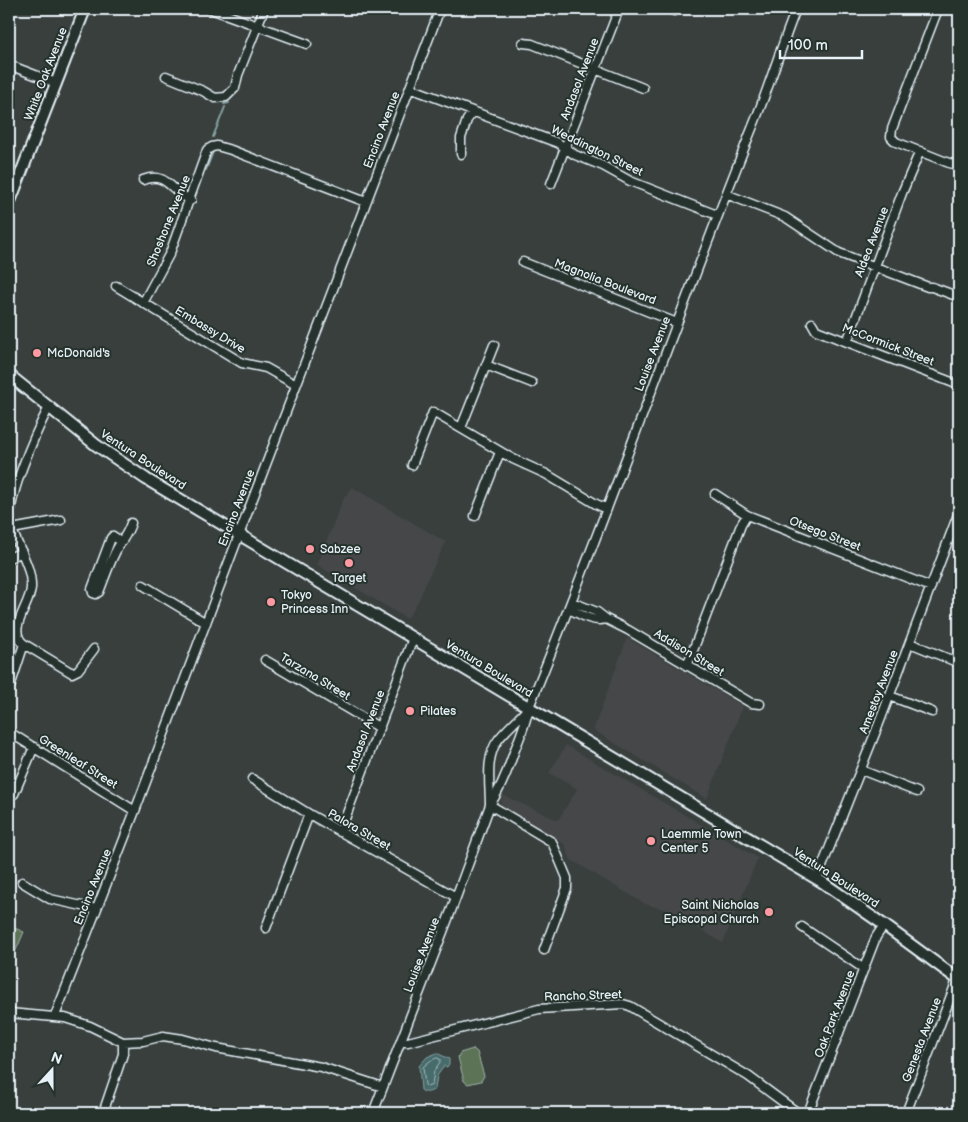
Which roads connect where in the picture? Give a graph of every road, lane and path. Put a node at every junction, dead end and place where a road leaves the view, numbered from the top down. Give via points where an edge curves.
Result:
1 (85, 9) edge
2 (211, 9) edge
3 (264, 9) edge
4 (440, 9) edge
5 (619, 9) edge
6 (796, 9) edge
7 (938, 9) edge
8 (257, 27) junction
9 (523, 43) dead end
10 (307, 44) dead end
11 (9, 65) edge
12 (595, 70) junction
13 (166, 76) dead end
14 (56, 83) junction
15 (410, 88) junction
16 (643, 88) dead end
17 (470, 111) junction
18 (566, 147) junction
19 (920, 151) junction
20 (461, 154) dead end
21 (959, 165) edge
22 (143, 180) dead end
23 (551, 184) dead end
24 (726, 194) junction
25 (191, 200) junction
26 (366, 202) junction
27 (9, 204) edge
28 (717, 215) junction
29 (523, 262) dead end
30 (875, 267) junction
31 (116, 286) dead end
32 (959, 297) edge
33 (143, 303) junction
34 (678, 323) junction
35 (812, 323) dead end
36 (847, 342) junction
37 (494, 344) dead end
38 (486, 365) junction
39 (9, 375) edge
40 (532, 383) dead end
41 (959, 384) edge
42 (296, 385) junction
43 (49, 407) junction
44 (461, 428) junction
45 (500, 452) junction
46 (412, 465) dead end
47 (715, 494) dead end
48 (607, 509) junction
49 (959, 512) edge
50 (746, 515) junction
51 (475, 516) dead end
52 (61, 520) dead end
53 (131, 523) dead end
54 (12, 529) junction
55 (239, 535) junction
56 (22, 552) junction
57 (9, 558) edge
58 (105, 566) dead end
59 (143, 585) dead end
60 (931, 587) junction
61 (570, 606) junction
62 (206, 623) junction
63 (413, 638) junction
64 (910, 643) junction
65 (24, 644) junction
66 (94, 648) dead end
67 (266, 660) dead end
68 (959, 663) edge
69 (687, 666) junction
70 (9, 690) edge
71 (890, 696) junction
72 (760, 704) dead end
73 (529, 707) junction
74 (932, 712) dead end
75 (380, 728) junction
76 (9, 732) edge
77 (34, 747) junction
78 (861, 770) junction
79 (252, 779) dead end
80 (917, 792) dead end
81 (14, 794) dead end
82 (490, 805) junction
83 (135, 811) junction
84 (309, 814) junction
85 (340, 832) junction
86 (817, 879) junction
87 (22, 882) dead end
88 (456, 898) junction
89 (96, 909) junction
90 (884, 925) junction
91 (802, 927) dead end
92 (266, 928) dead end
93 (544, 950) dead end
94 (864, 969) junction
95 (959, 978) edge
96 (9, 1013) edge
97 (55, 1016) junction
98 (123, 1042) junction
99 (401, 1042) junction
100 (383, 1087) junction
101 (103, 1113) edge
102 (373, 1113) edge
103 (798, 1113) edge
104 (808, 1113) edge
105 (906, 1113) edge

1 - 14 main road, White Oak Avenue
2 - 8 street
3 - 8 street
4 - 15 street, Encino Avenue
5 - 12 street, Andasol Avenue
6 - 24 street, Louise Avenue
7 - 19 street via 892,129 891,137 896,142
8 - 10 street
8 - 13 street via 235,88 226,97 215,98
9 - 12 street
11 - 14 street
12 - 16 street
12 - 18 street, Andasol Avenue
14 - 27 main road, White Oak Avenue
15 - 17 street, Weddington Street
15 - 26 street, Encino Avenue
17 - 18 street, Weddington Street
17 - 20 street via 461,138
18 - 23 street, Andasol Avenue
18 - 28 street, Weddington Street via 630,181
19 - 21 street
19 - 30 street, Aldea Avenue
22 - 25 street via 159,178 182,197
24 - 28 street, Louise Avenue
24 - 30 street via 785,217 829,248
25 - 26 street, Shoshone Avenue via 205,154 212,146 217,146
25 - 33 street, Shoshone Avenue via 170,253
26 - 42 street, Encino Avenue
28 - 34 street, Louise Avenue
29 - 34 street, Magnolia Boulevard
30 - 32 street
30 - 36 street, Aldea Avenue
31 - 33 street, Embassy Drive
33 - 42 street, Embassy Drive via 242,363 266,368
34 - 48 street, Louise Avenue
35 - 36 street, McCormick Street via 816,330
36 - 41 street, McCormick Street
37 - 38 street
38 - 40 street
38 - 44 street
39 - 43 main road, Ventura Boulevard
42 - 55 street, Encino Avenue
43 - 54 street via 11,504
43 - 55 main road, Ventura Boulevard via 121,463
44 - 45 street
44 - 46 street via 434,412
45 - 48 street
45 - 51 street
47 - 50 street, Otsego Street
48 - 61 street, Louise Avenue
49 - 60 street, Amestoy Avenue
50 - 60 street, Otsego Street
50 - 69 street
52 - 54 street
53 - 58 street
54 - 56 street
55 - 62 street, Encino Avenue
55 - 63 main road, Ventura Boulevard
56 - 57 street
56 - 65 street via 31,579 29,598 16,633
59 - 62 street
60 - 64 street, Amestoy Avenue
61 - 69 street, Addison Street via 593,619 606,619 628,630
61 - 73 street, Louise Avenue
62 - 83 street, Encino Avenue
63 - 73 main road, Ventura Boulevard
63 - 75 street, Andasol Avenue
64 - 68 street
64 - 71 street, Amestoy Avenue
65 - 66 street via 72,673 78,670
65 - 70 street
67 - 75 street, Tarzana Street
69 - 72 street, Addison Street via 750,703
71 - 74 street
71 - 78 street, Amestoy Avenue
73 - 82 street, Louise Avenue via 511,761
73 - 82 street, Louise Avenue via 493,748 489,764
73 - 86 main road, Ventura Boulevard
75 - 85 street, Andasol Avenue
76 - 77 street, Greenleaf Street
77 - 81 street
77 - 83 street, Greenleaf Street
78 - 80 street
78 - 86 street, Amestoy Avenue
79 - 84 street, Palora Street
82 - 88 street, Louise Avenue
82 - 93 street via 552,842 568,882
83 - 89 street, Encino Avenue
84 - 85 street, Palora Street
84 - 92 street
85 - 88 street, Palora Street
86 - 90 main road, Ventura Boulevard
87 - 89 street via 50,899
88 - 99 street, Louise Avenue
89 - 97 street, Encino Avenue
90 - 94 street, Oak Park Avenue
90 - 95 main road, Ventura Boulevard
91 - 94 street
94 - 104 street, Oak Park Avenue
95 - 105 street, Genesta Avenue
96 - 97 street
97 - 98 street via 90,1026
98 - 100 street via 172,1037 315,1065
98 - 101 street via 123,1054
99 - 100 street, Louise Avenue
99 - 103 street, Rancho Street via 538,1009 622,1004 748,1076
100 - 102 street, Louise Avenue

